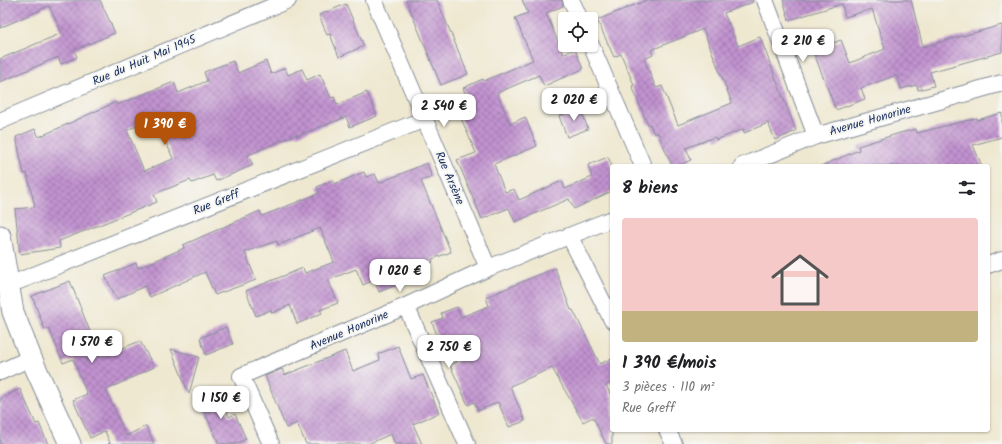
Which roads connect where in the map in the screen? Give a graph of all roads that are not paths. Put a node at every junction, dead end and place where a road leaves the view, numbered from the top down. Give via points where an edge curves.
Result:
1 (288, 0) edge
2 (374, 0) edge
3 (571, 0) edge
4 (765, 0) edge
5 (577, 12) edge
6 (594, 52) edge
7 (1002, 83) edge
8 (425, 119) junction
9 (0, 121) edge
10 (816, 136) junction
11 (642, 164) edge
12 (747, 164) edge
13 (610, 220) edge
14 (0, 236) edge
15 (570, 237) junction
16 (1002, 260) edge
17 (990, 264) edge
18 (488, 268) junction
19 (7, 282) junction
20 (406, 306) junction
21 (610, 316) edge
22 (31, 358) junction
23 (0, 372) edge
24 (669, 432) edge
25 (70, 444) edge
26 (271, 444) edge
27 (467, 444) edge
28 (674, 444) edge

1 - 9 street, Rue du Huit Mai 1945
2 - 8 street, Rue Arsène
3 - 5 street
4 - 10 street
6 - 11 street
7 - 10 street, Avenue Honorine
8 - 18 street, Rue Arsène
8 - 19 street, Rue Greff via 19,281
10 - 12 street, Avenue Honorine
13 - 15 street, Avenue Honorine
14 - 19 street
15 - 18 street, Avenue Honorine
15 - 21 street
16 - 17 street
18 - 20 street, Avenue Honorine
19 - 22 street via 13,312
20 - 26 street, Avenue Honorine via 241,376
20 - 27 street
22 - 23 street
22 - 25 street
24 - 28 street

